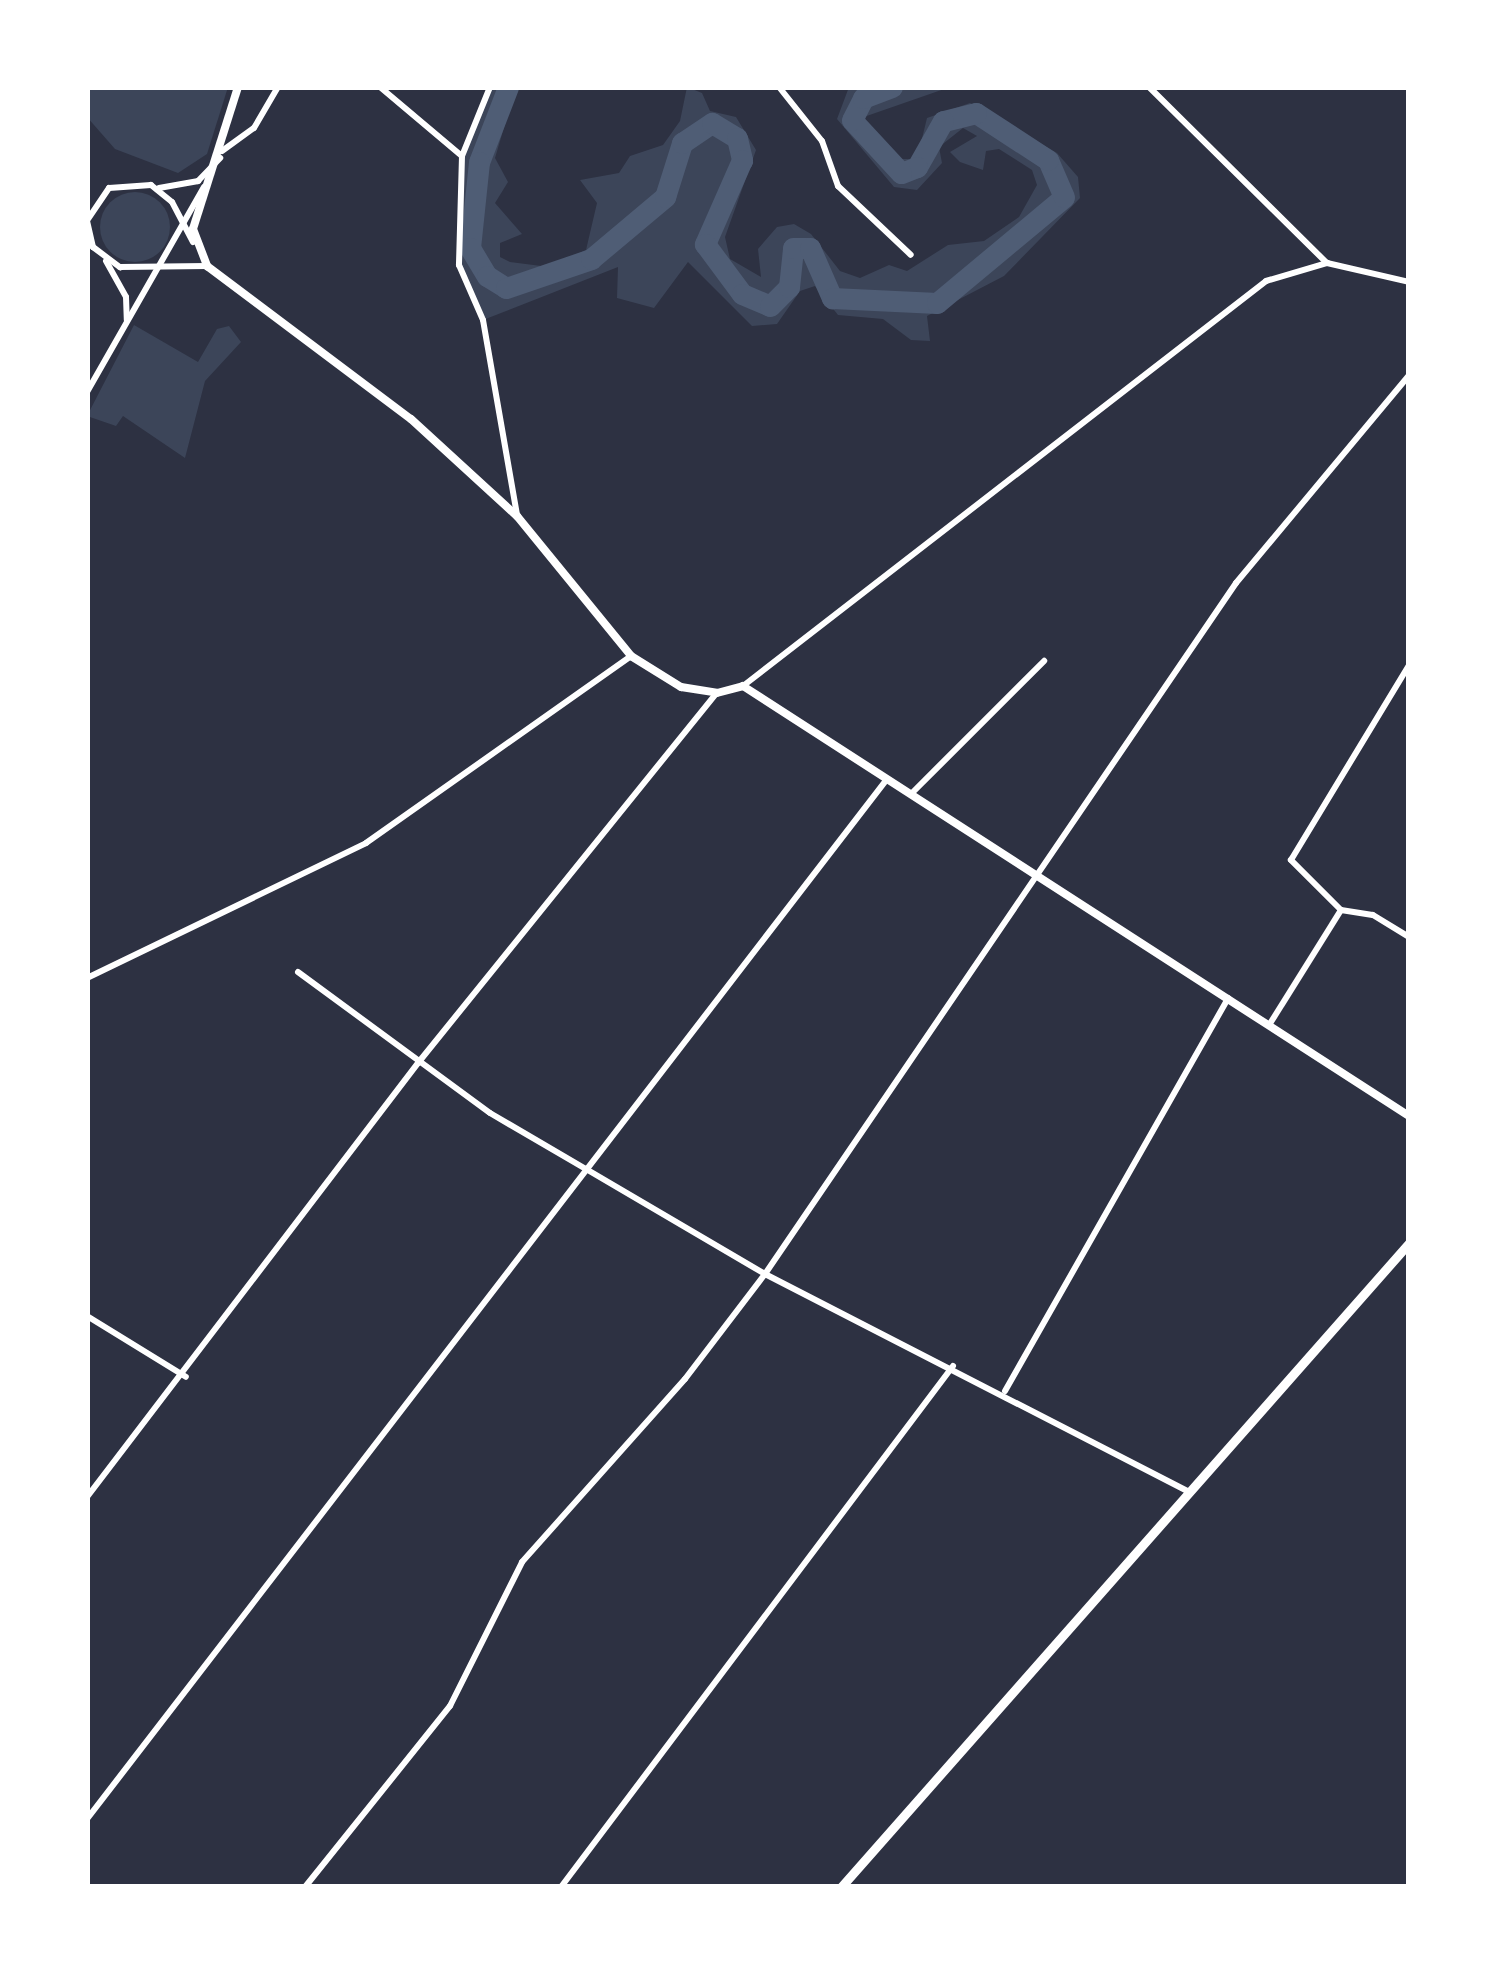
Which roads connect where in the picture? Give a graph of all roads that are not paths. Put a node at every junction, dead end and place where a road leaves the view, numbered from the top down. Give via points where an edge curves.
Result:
1 (238, 87) edge
2 (278, 87) edge
3 (380, 87) edge
4 (490, 87) edge
5 (779, 87) edge
6 (1149, 87) edge
7 (221, 154) junction
8 (462, 156) junction
9 (158, 188) junction
10 (183, 224) junction
11 (193, 242) junction
12 (911, 255) dead end
13 (104, 258) junction
14 (1327, 263) junction
15 (207, 266) junction
16 (157, 268) junction
17 (1408, 284) edge
18 (127, 324) junction
19 (1409, 375) edge
20 (87, 392) edge
21 (517, 516) junction
22 (631, 656) junction
23 (1044, 662) dead end
24 (1409, 665) edge
25 (743, 686) junction
26 (717, 693) junction
27 (887, 779) junction
28 (912, 794) junction
29 (1035, 877) junction
30 (1341, 910) junction
31 (1409, 937) edge
32 (298, 971) dead end
33 (87, 978) edge
34 (1230, 996) junction
35 (1270, 1022) junction
36 (418, 1063) junction
37 (1409, 1116) edge
38 (586, 1169) junction
39 (1409, 1243) edge
40 (765, 1274) junction
41 (87, 1316) edge
42 (953, 1366) junction
43 (185, 1377) junction
44 (1005, 1391) junction
45 (1189, 1492) junction
46 (87, 1497) edge
47 (87, 1820) edge
48 (305, 1887) edge
49 (561, 1887) edge
50 (841, 1887) edge

1 - 7 street
2 - 7 street via 254,128
3 - 8 street
4 - 8 street
5 - 12 street via 822,141 838,186
6 - 14 street
7 - 9 street via 197,182
7 - 10 street
7 - 11 street
8 - 21 street via 459,265 483,320
9 - 10 street
9 - 13 street via 117,185 94,203 88,230
10 - 11 street
10 - 16 street
11 - 15 street
13 - 16 street via 129,269
13 - 18 street via 126,297
14 - 17 street
14 - 25 street via 1266,281
15 - 16 street
15 - 21 street via 411,418
16 - 18 street
18 - 20 street
19 - 29 street via 1236,583
21 - 22 street
22 - 26 street via 681,688
22 - 33 street via 366,842
23 - 28 street
24 - 30 street via 1291,860
25 - 26 street
25 - 27 street
26 - 36 street
27 - 28 street
27 - 38 street
28 - 29 street
29 - 34 street
29 - 40 street
30 - 31 street via 1373,915
30 - 35 street
32 - 36 street
34 - 35 street
34 - 44 street
35 - 37 street
36 - 38 street
36 - 43 street
38 - 40 street
38 - 47 street
39 - 45 main road
40 - 42 street
40 - 48 street via 686,1378 523,1562 415,1759
41 - 43 street
42 - 44 street
42 - 49 street
43 - 46 street
44 - 45 street
45 - 50 main road

